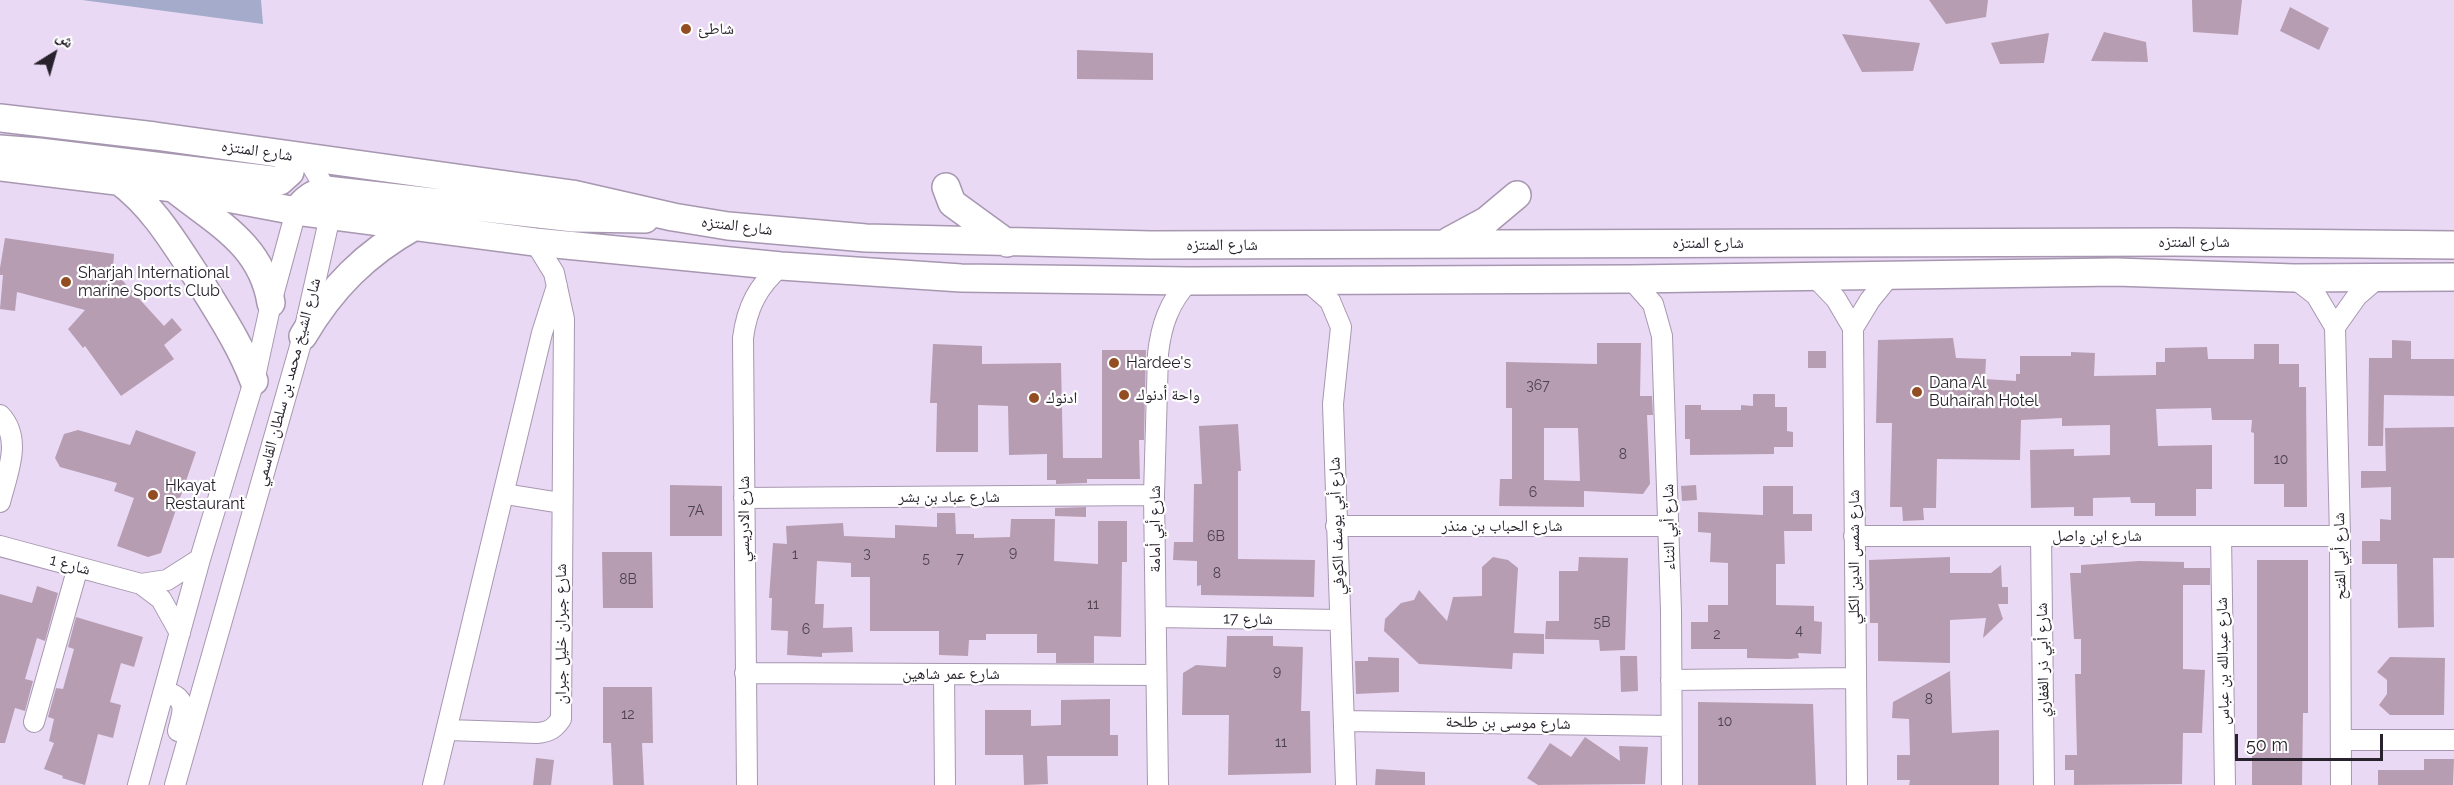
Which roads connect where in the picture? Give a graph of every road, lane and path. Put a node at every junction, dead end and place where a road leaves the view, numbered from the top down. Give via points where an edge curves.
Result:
1 (0, 118) edge
2 (0, 149) edge
3 (293, 156) junction
4 (0, 167) edge
5 (118, 181) junction
6 (945, 186) dead end
7 (174, 188) junction
8 (1517, 195) dead end
9 (328, 203) junction
10 (296, 211) junction
11 (673, 217) junction
12 (415, 226) junction
13 (2454, 234) edge
14 (535, 242) junction
15 (2175, 242) junction
16 (2345, 242) junction
17 (1007, 243) junction
18 (1444, 243) junction
19 (2427, 245) junction
20 (2454, 245) edge
21 (781, 266) junction
22 (2116, 272) junction
23 (1892, 273) junction
24 (1813, 275) junction
25 (2379, 277) junction
26 (2454, 277) edge
27 (2294, 278) junction
28 (1631, 279) junction
29 (1306, 280) junction
30 (1190, 281) junction
31 (557, 286) junction
32 (271, 303) junction
33 (2335, 327) junction
34 (1853, 328) junction
35 (303, 336) junction
36 (254, 381) junction
37 (0, 415) edge
38 (505, 494) junction
39 (1154, 495) junction
40 (744, 498) junction
41 (0, 502) edge
42 (561, 503) junction
43 (1336, 526) junction
44 (1668, 526) junction
45 (1854, 536) junction
46 (2041, 536) junction
47 (2222, 536) junction
48 (2340, 536) junction
49 (0, 546) edge
50 (200, 559) junction
51 (78, 567) junction
52 (141, 584) junction
53 (1156, 617) junction
54 (1340, 620) junction
55 (180, 633) junction
56 (745, 673) junction
57 (944, 674) junction
58 (1156, 675) junction
59 (1855, 678) junction
60 (1671, 680) junction
61 (162, 698) junction
62 (34, 722) dead end
63 (1345, 722) junction
64 (1671, 726) junction
65 (448, 730) junction
66 (2341, 740) junction
67 (2454, 740) edge
68 (177, 783) edge
69 (138, 785) edge
70 (433, 785) edge
71 (747, 785) edge
72 (945, 785) edge
73 (1158, 785) edge
74 (1346, 785) edge
75 (1672, 785) edge
76 (1857, 785) edge
77 (2044, 785) edge
78 (2225, 785) edge
79 (2341, 785) edge

1 - 3 main road, شارع المنتزه
2 - 3 main road via 280,181 290,172
3 - 9 street via 312,166
3 - 11 main road, شارع المنتزه via 572,194
4 - 5 main road, شارع المنتزه
5 - 7 main road, شارع المنتزه
5 - 36 main road via 147,205 170,235 231,332
6 - 17 main road via 952,203
7 - 10 main road, شارع المنتزه
7 - 32 main road via 253,254 268,286
8 - 18 main road via 1486,221
9 - 10 main road, شارع المنتزه
9 - 11 main road via 574,218
9 - 12 main road, شارع المنتزه
9 - 35 street, شارع الشيخ محمد بن سلطان القاسمي
10 - 32 street, شارع الشيخ محمد بن سلطان القاسمي
11 - 17 main road, شارع المنتزه via 866,238
12 - 14 main road, شارع المنتزه
12 - 35 main road via 375,251 345,277
13 - 19 main road
14 - 21 main road, شارع المنتزه
14 - 31 street, شارع جبران خليل جبران via 549,262
15 - 16 main road, شارع المنتزه
15 - 18 main road, شارع المنتزه
15 - 22 main road via 2180,248 2177,259 2131,263
16 - 19 main road, شارع المنتزه
16 - 27 main road via 2306,257
17 - 18 main road, شارع المنتزه
19 - 20 main road, شارع المنتزه
21 - 30 main road, شارع المنتزه via 961,278
21 - 40 street, شارع الادريسي via 768,277 745,321
22 - 23 main road, شارع المنتزه
22 - 27 main road, شارع المنتزه
23 - 24 main road, شارع المنتزه
23 - 34 street
24 - 28 main road, شارع المنتزه
24 - 34 street via 1836,299
25 - 26 main road, شارع المنتزه
25 - 27 main road, شارع المنتزه
25 - 33 street via 2356,296
27 - 33 street, شارع أبي الفتح via 2316,295
28 - 29 main road, شارع المنتزه
28 - 44 street, شارع أبي الثناء via 1653,304 1662,336
29 - 30 main road, شارع المنتزه
29 - 43 street, شارع أبي يوسف الكوفي via 1330,301 1341,327 1333,404
30 - 39 street, شارع أبي أمامة via 1170,306 1160,338
31 - 38 street via 546,316
31 - 42 street, شارع جبران خليل جبران via 564,319
32 - 36 street, شارع الشيخ محمد بن سلطان القاسمي
33 - 48 street, شارع أبي الفتح
34 - 45 street, شارع شمس الدين الكلي
35 - 68 street, شارع الشيخ محمد بن سلطان القاسمي
36 - 50 street, شارع الشيخ محمد بن سلطان القاسمي
37 - 41 street via 13,443
38 - 42 street
38 - 65 street
39 - 40 street, شارع عباد بن بشر
39 - 53 street, شارع أبي أمامة
40 - 56 street, شارع الادريسي
42 - 65 street, شارع جبران خليل جبران via 561,719 556,727 537,734
43 - 44 street, شارع الحباب بن منذر
43 - 54 street, شارع أبي يوسف الكوفي
44 - 60 street, شارع أبي الثناء
45 - 46 street, شارع ابن واصل
45 - 59 street, شارع شمس الدين الكلي
46 - 47 street, شارع ابن واصل
46 - 77 street, شارع أبي ذر الغفاري
47 - 48 street, شارع ابن واصل
47 - 78 street, شارع عبدالله بن عباس
48 - 66 street, شارع أبي الفتح
49 - 51 street, شارع 1
50 - 52 street, شارع 1 via 167,580
50 - 55 street, شارع الشيخ محمد بن سلطان القاسمي
51 - 52 street, شارع 1
51 - 62 street
52 - 55 street, شارع 1 via 161,599
53 - 54 street, شارع 17
53 - 58 street, شارع أبي أمامة
54 - 63 street, شارع أبي يوسف الكوفي
55 - 61 street, شارع الشيخ محمد بن سلطان القاسمي
56 - 57 street, شارع عمر شاهين
56 - 71 street, شارع الادريسي
57 - 58 street, شارع عمر شاهين
57 - 72 street
58 - 73 street, شارع أبي أمامة
59 - 60 street
59 - 76 street, شارع شمس الدين الكلي
60 - 64 street, شارع أبي الثناء
61 - 68 street via 172,694 183,706 173,750
61 - 69 street, شارع الشيخ محمد بن سلطان القاسمي
63 - 64 street, شارع موسى بن طلحة
63 - 74 street, شارع أبي يوسف الكوفي
64 - 75 street, شارع أبي الثناء
65 - 70 street
66 - 67 street
66 - 79 street, شارع أبي الفتح

